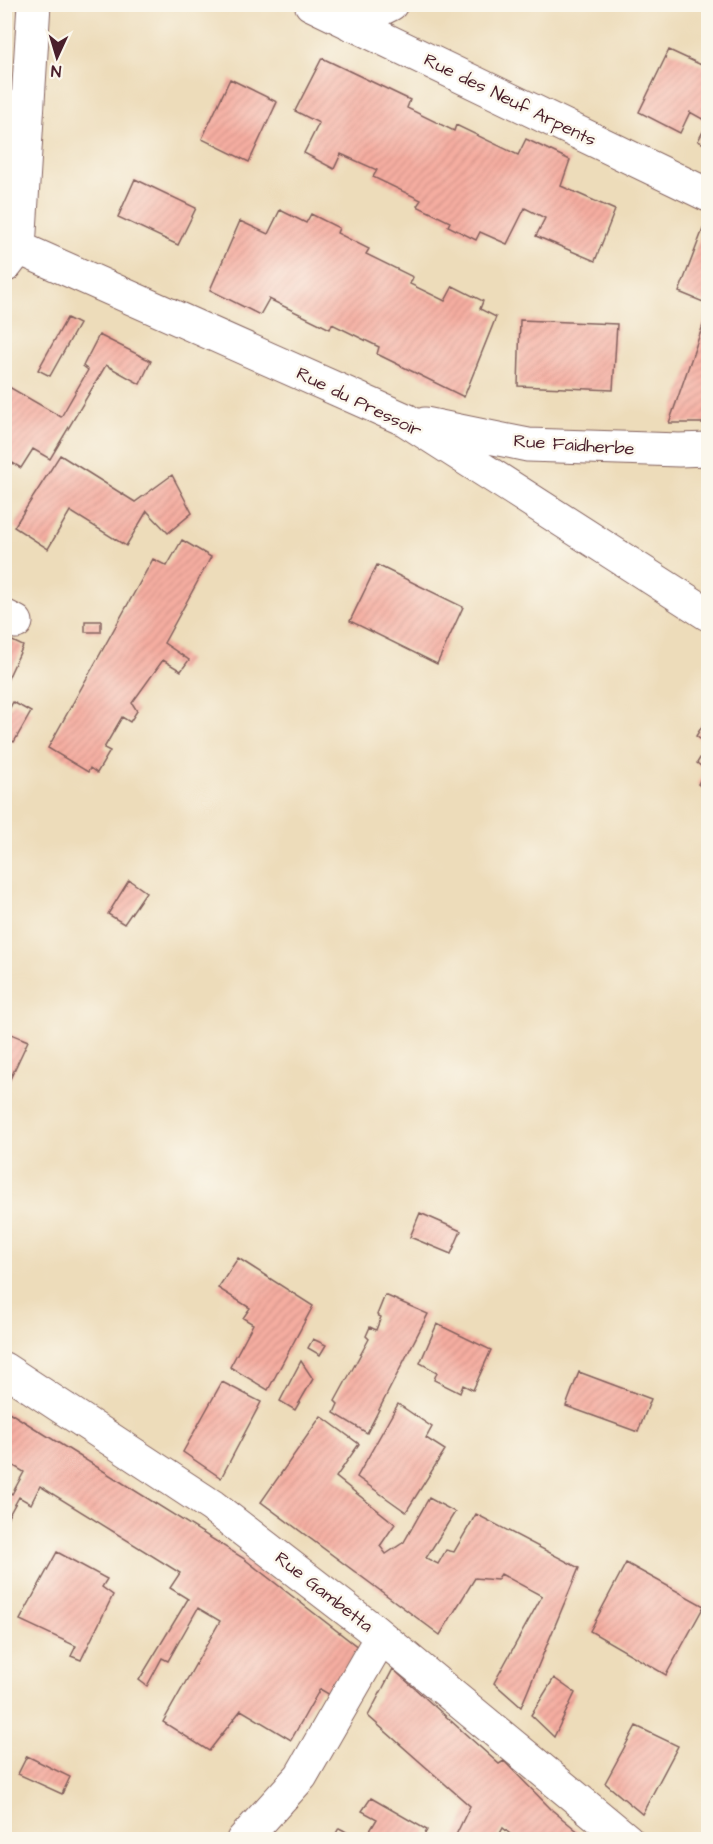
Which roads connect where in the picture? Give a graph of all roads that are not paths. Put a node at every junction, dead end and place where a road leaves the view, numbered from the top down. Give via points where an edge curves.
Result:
1 (34, 4) edge
2 (311, 4) edge
3 (392, 4) edge
4 (351, 24) junction
5 (708, 195) edge
6 (12, 257) edge
7 (406, 420) junction
8 (708, 449) edge
9 (708, 614) edge
10 (4, 1369) edge
11 (381, 1636) junction
12 (243, 1839) edge
13 (627, 1839) edge

1 - 6 street
2 - 4 street, Rue des Neuf Arpents
3 - 4 street
4 - 5 street, Rue des Neuf Arpents
6 - 7 street, Rue du Pressoir
7 - 8 street, Rue Faidherbe via 528,445
7 - 9 street, Rue du Pressoir
10 - 11 street, Rue Gambetta via 212,1506
11 - 12 street via 301,1776
11 - 13 street, Rue Gambetta

